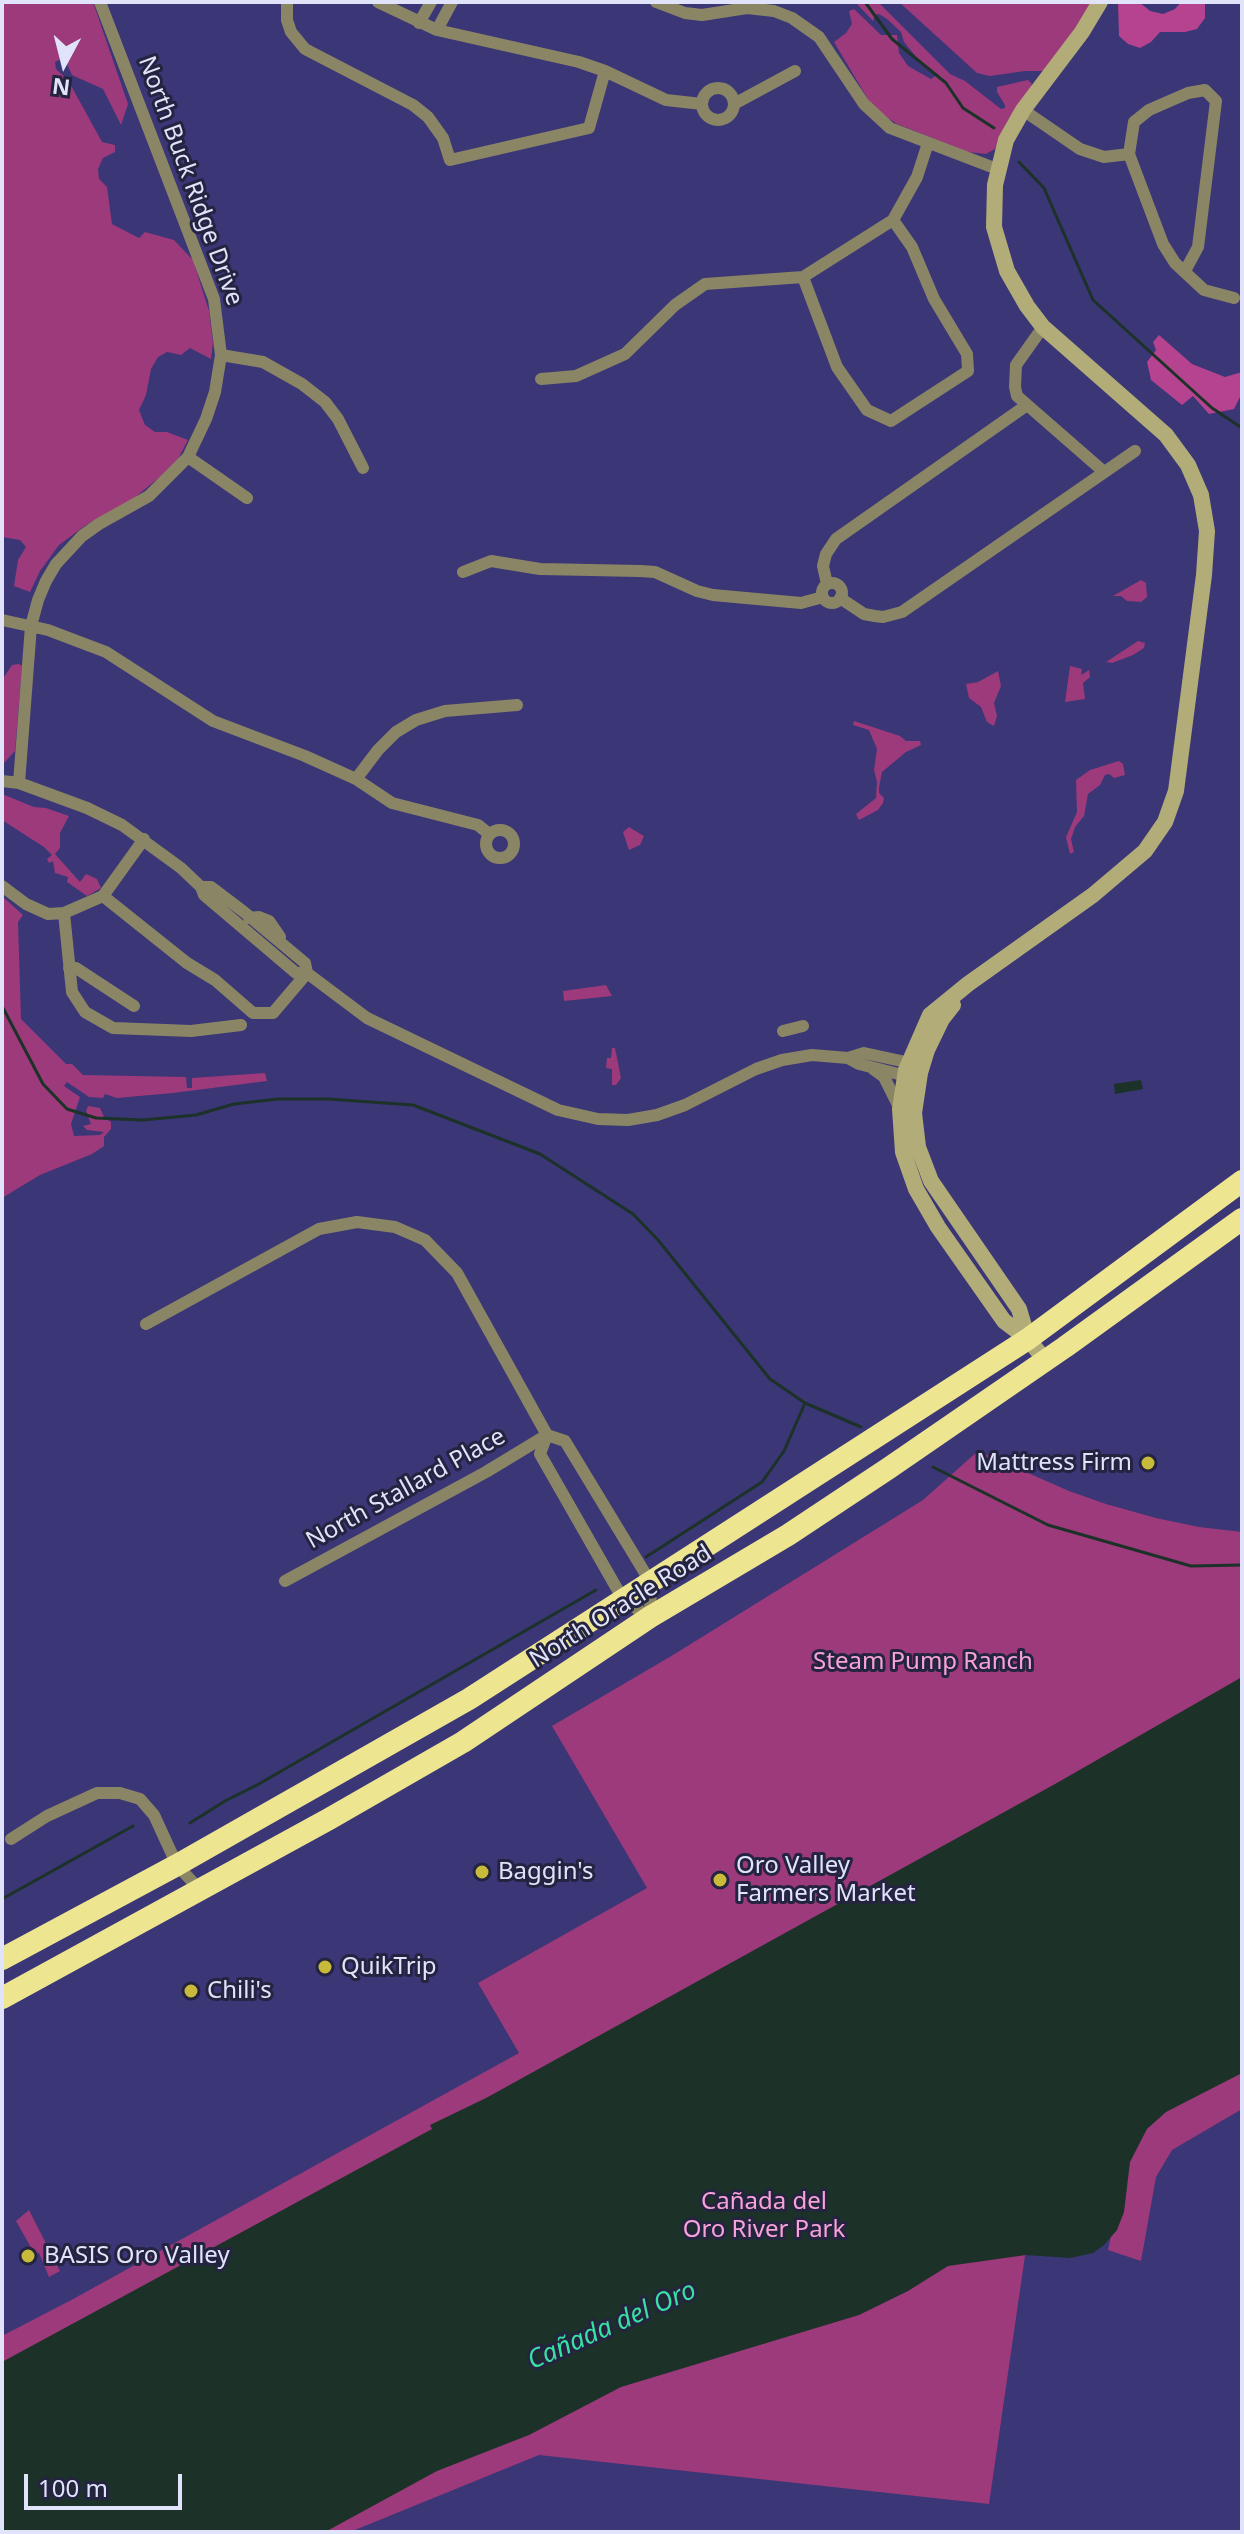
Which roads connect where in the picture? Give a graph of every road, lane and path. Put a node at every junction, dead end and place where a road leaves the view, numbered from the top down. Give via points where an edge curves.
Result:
1 (100, 2) edge
2 (287, 2) edge
3 (378, 2) edge
4 (431, 2) edge
5 (452, 2) edge
6 (656, 2) edge
7 (1100, 2) edge
8 (686, 8) edge
9 (419, 23) junction
10 (437, 30) junction
11 (605, 71) junction
12 (795, 71) dead end
13 (702, 104) junction
14 (734, 104) junction
15 (1023, 110) junction
16 (928, 143) junction
17 (1129, 154) junction
18 (997, 169) junction
19 (893, 220) junction
20 (1185, 271) junction
21 (803, 277) junction
22 (1234, 298) dead end
23 (1043, 327) junction
24 (221, 355) junction
25 (541, 379) dead end
26 (1027, 405) junction
27 (1135, 451) dead end
28 (188, 457) junction
29 (363, 468) dead end
30 (1103, 471) junction
31 (247, 498) dead end
32 (463, 572) dead end
33 (825, 591) junction
34 (2, 620) edge
35 (31, 626) junction
36 (517, 705) dead end
37 (356, 779) junction
38 (2, 781) edge
39 (19, 783) junction
40 (489, 834) dead end
41 (144, 839) junction
42 (2, 886) edge
43 (201, 887) junction
44 (103, 896) junction
45 (64, 913) junction
46 (69, 968) junction
47 (307, 973) junction
48 (134, 1006) dead end
49 (241, 1025) dead end
50 (803, 1026) dead end
51 (783, 1031) dead end
52 (848, 1058) junction
53 (870, 1067) junction
54 (914, 1071) junction
55 (900, 1109) junction
56 (1242, 1181) edge
57 (1242, 1219) edge
58 (146, 1324) dead end
59 (1028, 1339) junction
60 (1045, 1360) junction
61 (547, 1435) junction
62 (285, 1581) dead end
63 (651, 1583) junction
64 (624, 1601) junction
65 (650, 1617) junction
66 (11, 1839) dead end
67 (177, 1865) junction
68 (191, 1894) junction
69 (2, 1959) edge
70 (2, 1998) edge

1 - 24 street, North Buck Ridge Drive via 214,299
2 - 11 street via 291,32 305,49 413,105 443,138 450,160 589,128
3 - 9 street
4 - 9 street
5 - 10 street
6 - 8 street
7 - 15 street
8 - 16 street via 702,15 747,8 792,18 819,37 878,119
9 - 10 street
10 - 11 street
11 - 13 street via 666,100
12 - 14 street
13 - 14 street via 705,94 718,88 731,95
13 - 14 street via 708,117 718,120 731,114
15 - 17 street via 1080,149 1104,157
15 - 18 street
16 - 18 street
16 - 19 street via 917,177
17 - 20 street via 1163,244
17 - 20 street via 1134,122 1149,110 1205,90 1216,101 1198,247
18 - 23 street via 994,227 1000,249 1017,290
19 - 21 street
19 - 21 street via 967,354 968,371 891,421 867,410 837,367
20 - 22 street via 1204,290
21 - 25 street via 705,284 625,354 576,376
23 - 26 street via 1016,365 1017,396
23 - 54 street via 1177,447 1201,495 1207,531 1204,575 1176,791 1165,822 1145,851 968,984
24 - 28 street, North Buck Ridge Drive via 215,392
24 - 29 street via 263,362 325,402
26 - 30 street
26 - 33 street via 836,539 823,566
27 - 30 street
28 - 31 street
28 - 35 street, North Buck Ridge Drive via 149,496 72,546 46,581
30 - 33 street via 902,612 864,614 840,598 838,586
32 - 33 street via 491,561 540,569 655,572 713,595 801,603
34 - 35 street
35 - 37 street via 106,652 213,721
35 - 39 street, North Buck Ridge Drive
36 - 37 street via 445,711 416,720 396,732
37 - 40 street via 392,803 478,825
38 - 39 street
39 - 41 street via 87,808
41 - 43 street
41 - 44 street
42 - 45 street via 41,912
43 - 47 street via 296,973
43 - 47 street via 211,887 280,942 305,963
44 - 45 street
44 - 47 street via 253,1013 273,1013
45 - 46 street
46 - 48 street
46 - 49 street via 72,992 85,1012 113,1028 191,1031
47 - 52 street via 367,1018 578,1116 628,1120 657,1115 782,1060 812,1055
50 - 51 street
52 - 53 street
52 - 54 street via 864,1053
53 - 54 street
53 - 55 street via 884,1077
54 - 55 street
54 - 59 street via 918,1147 931,1181 1019,1309
55 - 59 street via 903,1152 916,1189 1004,1321
56 - 59 highway, North Oracle Road
57 - 60 highway, North Oracle Road
58 - 61 street via 319,1229 357,1222 395,1227 425,1240 457,1273
59 - 60 street
59 - 63 highway, North Oracle Road
60 - 65 highway, North Oracle Road via 788,1535
61 - 62 street, North Stallard Place
61 - 63 street via 565,1441
61 - 64 street via 540,1454
63 - 64 highway, North Oracle Road
63 - 65 street
64 - 65 street
64 - 67 highway, North Oracle Road via 469,1699
65 - 68 highway, North Oracle Road via 463,1742
66 - 67 street via 97,1793 120,1793 140,1799 154,1815
67 - 68 street
67 - 68 street
67 - 69 highway, North Oracle Road
68 - 70 highway, North Oracle Road

